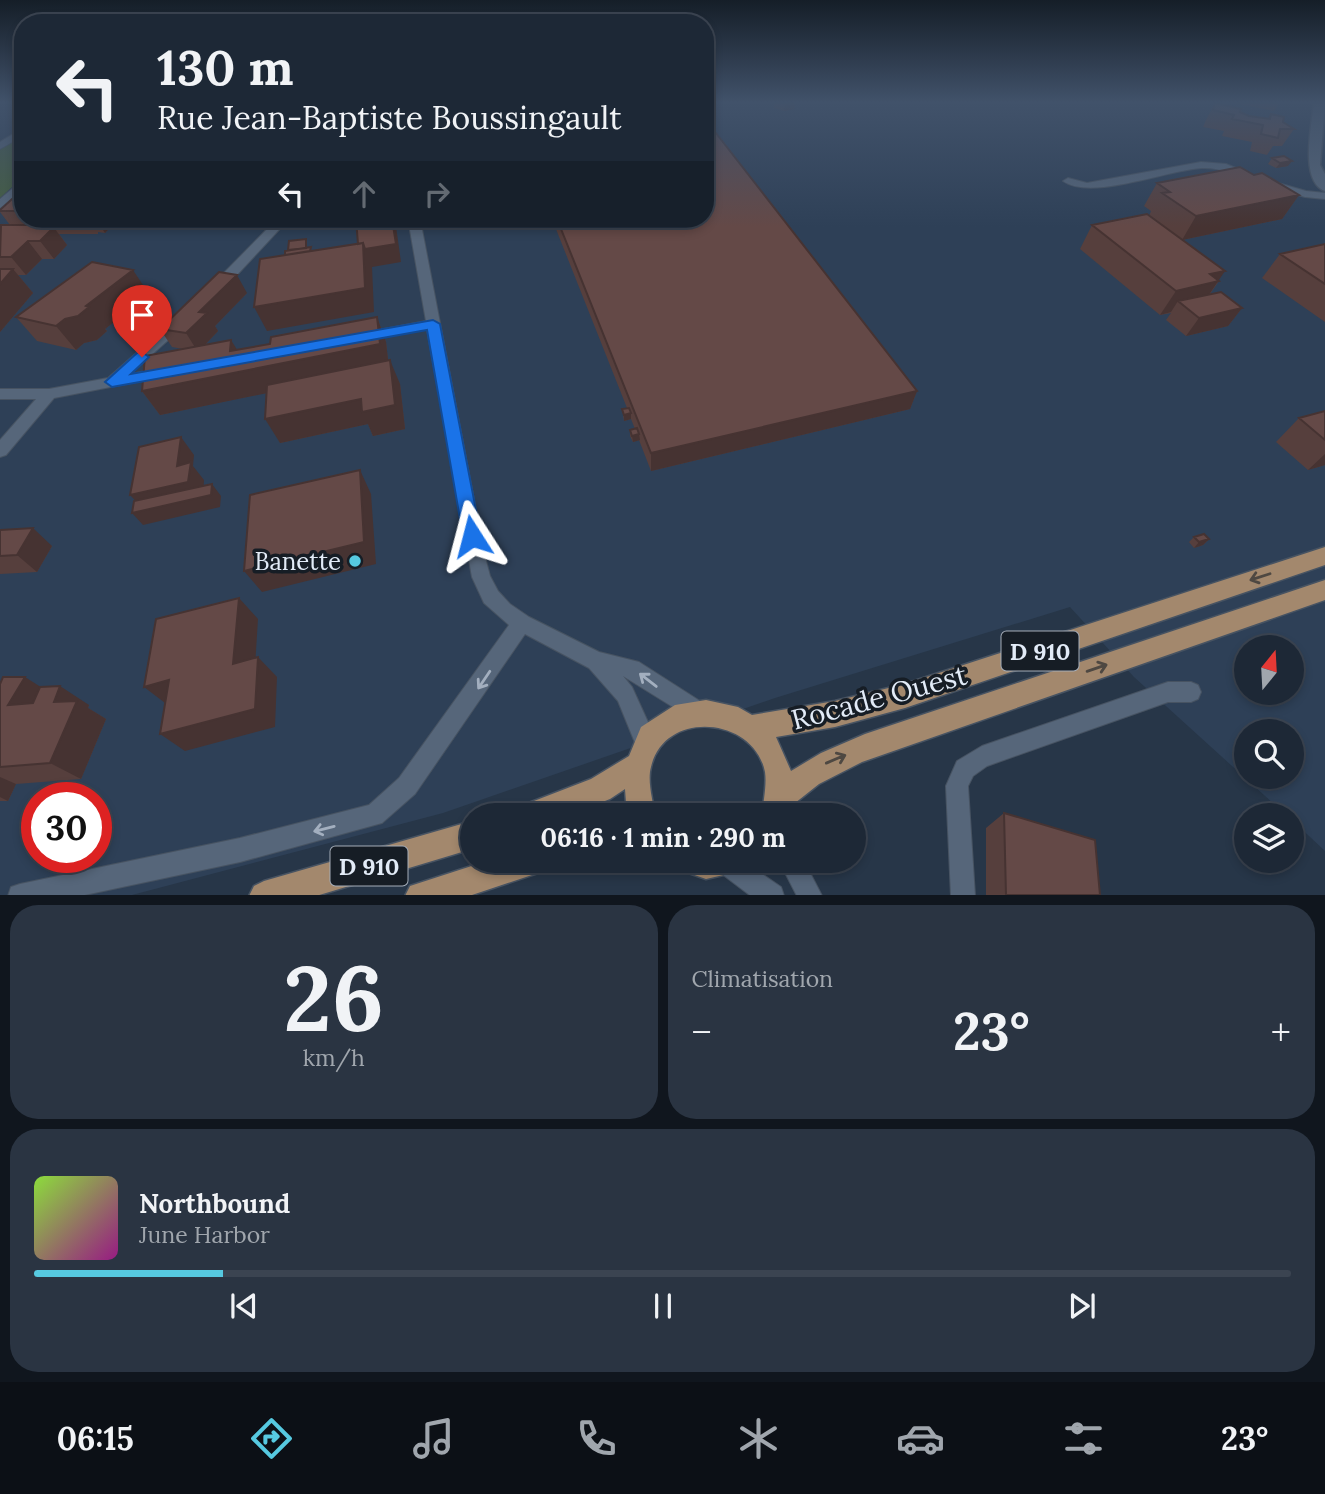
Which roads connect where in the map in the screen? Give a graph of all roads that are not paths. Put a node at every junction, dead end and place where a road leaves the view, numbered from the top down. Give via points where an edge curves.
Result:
1 (1316, 144) edge
2 (1068, 181) dead end
3 (1325, 187) edge
4 (14, 192) edge
5 (1325, 196) edge
6 (0, 205) edge
7 (274, 228) edge
8 (416, 228) edge
9 (210, 295) edge
10 (190, 314) edge
11 (433, 324) junction
12 (353, 339) edge
13 (179, 370) edge
14 (112, 382) junction
15 (0, 394) edge
16 (49, 394) junction
17 (0, 452) edge
18 (1325, 556) edge
19 (1325, 590) edge
20 (522, 623) junction
21 (596, 661) junction
22 (1191, 692) dead end
23 (696, 710) junction
24 (751, 727) junction
25 (641, 754) junction
26 (564, 803) edge
27 (637, 803) edge
28 (778, 803) edge
29 (781, 803) edge
30 (460, 838) edge
31 (494, 873) edge
32 (743, 873) edge
33 (798, 873) edge
34 (20, 895) edge
35 (264, 895) edge
36 (421, 895) edge
37 (772, 895) edge
38 (810, 895) edge
39 (963, 895) edge

1 - 3 main road via 1314,165
2 - 5 street via 1087,186 1211,165 1289,190
4 - 6 street
7 - 9 street
8 - 11 street
10 - 14 street
11 - 12 street
11 - 20 street via 481,577 491,597
13 - 14 street
14 - 16 street
15 - 16 street
16 - 17 street
18 -> 24 main road, Rocade Ouest / D 910 via 905,696 835,714
29 -> 19 main road, D 910 via 801,778 864,747
20 - 21 street
20 -> 34 street via 407,786 374,815 240,850
23 -> 21 street via 632,669
21 - 25 street via 625,694
22 - 39 street via 1168,692 967,765 957,786
23 - 24 main road via 717,711
23 - 25 main road via 677,715 656,729
24 - 28 main road via 767,746 779,773
25 - 26 main road via 600,789
25 - 27 main road via 634,792
30 - 35 main road, D 910
31 - 36 main road, D 910
32 - 37 street
33 - 38 street

